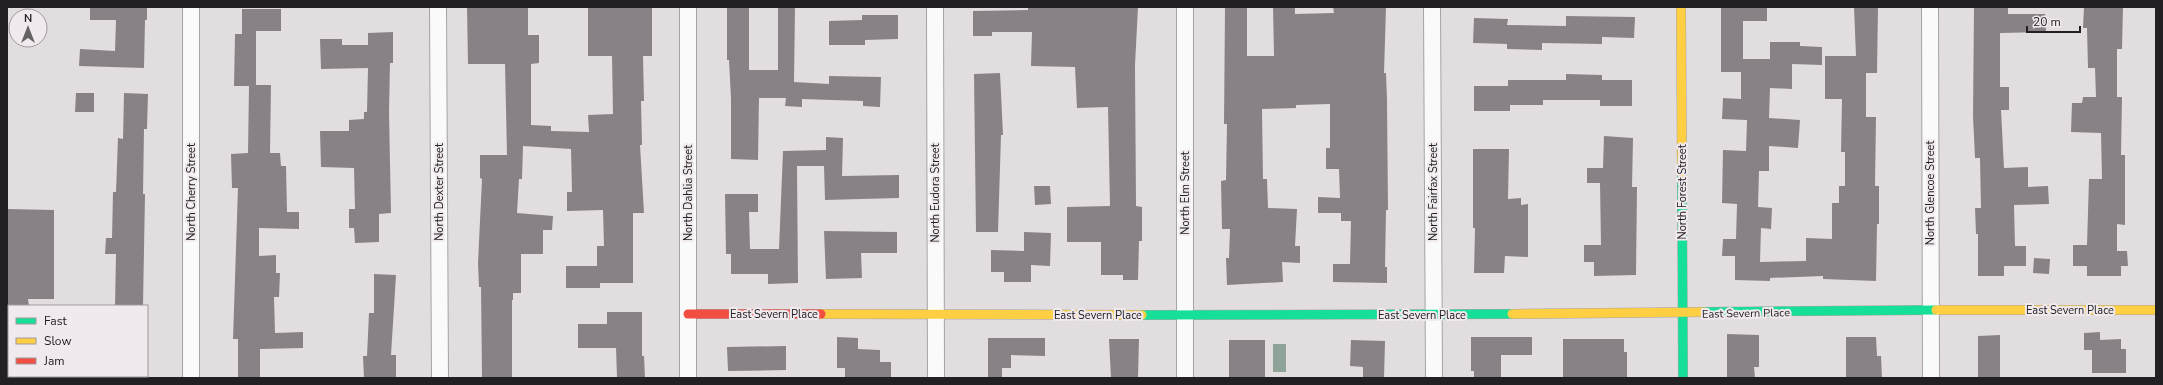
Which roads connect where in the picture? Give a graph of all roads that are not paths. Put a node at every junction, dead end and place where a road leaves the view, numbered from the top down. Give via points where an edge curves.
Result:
1 (191, 7) edge
2 (438, 7) edge
3 (688, 7) edge
4 (935, 7) edge
5 (1185, 7) edge
6 (1432, 7) edge
7 (1681, 7) edge
8 (1930, 7) edge
9 (1931, 310) junction
10 (2156, 310) edge
11 (688, 314) junction
12 (1683, 314) junction
13 (935, 315) junction
14 (1185, 315) junction
15 (1434, 316) junction
16 (191, 378) edge
17 (440, 378) edge
18 (688, 378) edge
19 (936, 378) edge
20 (1185, 378) edge
21 (1434, 378) edge
22 (1683, 378) edge
23 (1931, 378) edge

1 - 16 street, North Cherry Street
2 - 17 street, North Dexter Street
3 - 11 street, North Dahlia Street
4 - 13 street, North Eudora Street
5 - 14 street, North Elm Street
6 - 15 street, North Fairfax Street
7 - 12 street, North Forest Street
8 - 9 street, North Glencoe Street
9 - 10 street, East Severn Place
9 - 12 street, East Severn Place
9 - 23 street, North Glencoe Street
11 - 13 street, East Severn Place
11 - 18 street, North Dahlia Street
12 - 15 street, East Severn Place
12 - 22 street, North Forest Street
13 - 14 street, East Severn Place
13 - 19 street, North Eudora Street
14 - 15 street, East Severn Place
14 - 20 street, North Elm Street
15 - 21 street, North Fairfax Street

